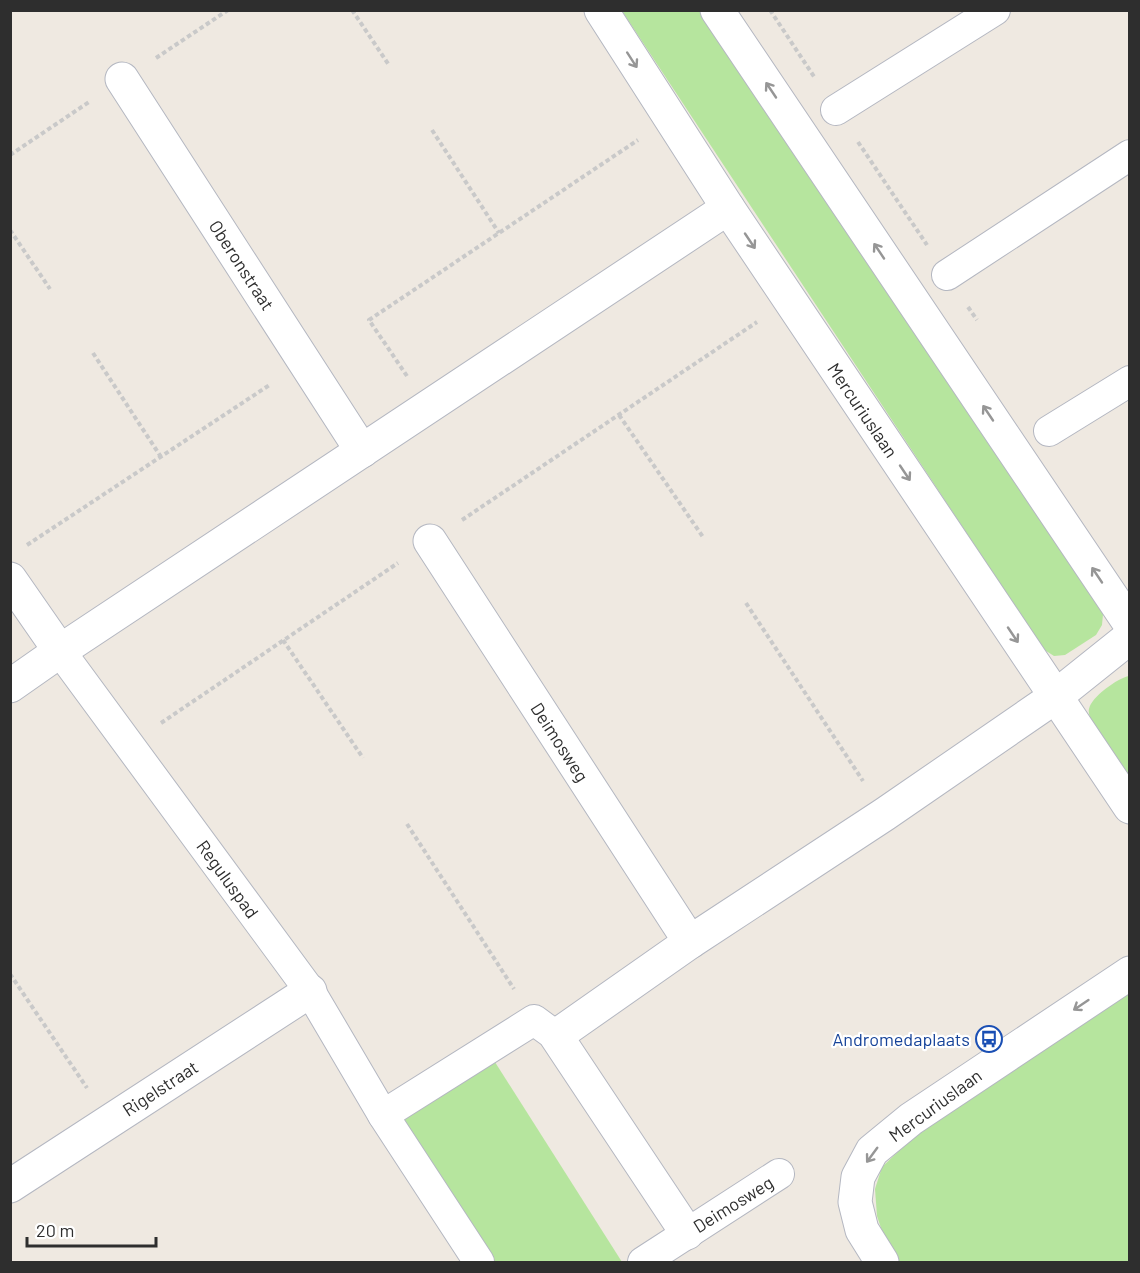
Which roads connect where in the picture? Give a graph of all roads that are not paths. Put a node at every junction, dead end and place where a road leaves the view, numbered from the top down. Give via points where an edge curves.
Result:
1 (600, 10) edge
2 (717, 10) edge
3 (995, 10) edge
4 (122, 79) dead end
5 (836, 110) dead end
6 (1130, 155) edge
7 (728, 208) junction
8 (947, 275) dead end
9 (1130, 381) edge
10 (1049, 431) dead end
11 (362, 451) junction
12 (430, 541) dead end
13 (15, 565) edge
14 (1130, 624) edge
15 (1130, 637) edge
16 (60, 651) junction
17 (10, 686) edge
18 (1055, 697) junction
19 (1130, 807) edge
20 (690, 942) junction
21 (1130, 973) edge
22 (310, 991) junction
23 (545, 1028) junction
24 (383, 1115) junction
25 (779, 1174) dead end
26 (10, 1186) edge
27 (687, 1233) junction
28 (479, 1263) edge
29 (643, 1263) edge
30 (882, 1263) edge

1 -> 7 street, Mercuriuslaan
14 -> 2 street
3 - 5 street
4 - 11 street, Oberonstraat
6 - 8 street
7 - 11 street
7 -> 18 street, Mercuriuslaan
9 - 10 street
11 - 16 street
12 - 20 street, Deimosweg
13 - 16 street
15 - 18 street
16 - 17 street
16 - 22 street, Reguluspad
18 - 19 street, Mercuriuslaan
18 - 20 street
20 - 23 street
21 -> 30 street, Mercuriuslaan via 911,1119 872,1151 858,1176 855,1202 862,1230
22 - 24 street, Reguluspad
22 - 26 street, Rigelstraat
23 - 24 street
23 - 27 street, Deimosweg
24 - 28 street
25 - 27 street, Deimosweg
27 - 29 street, Deimosweg

